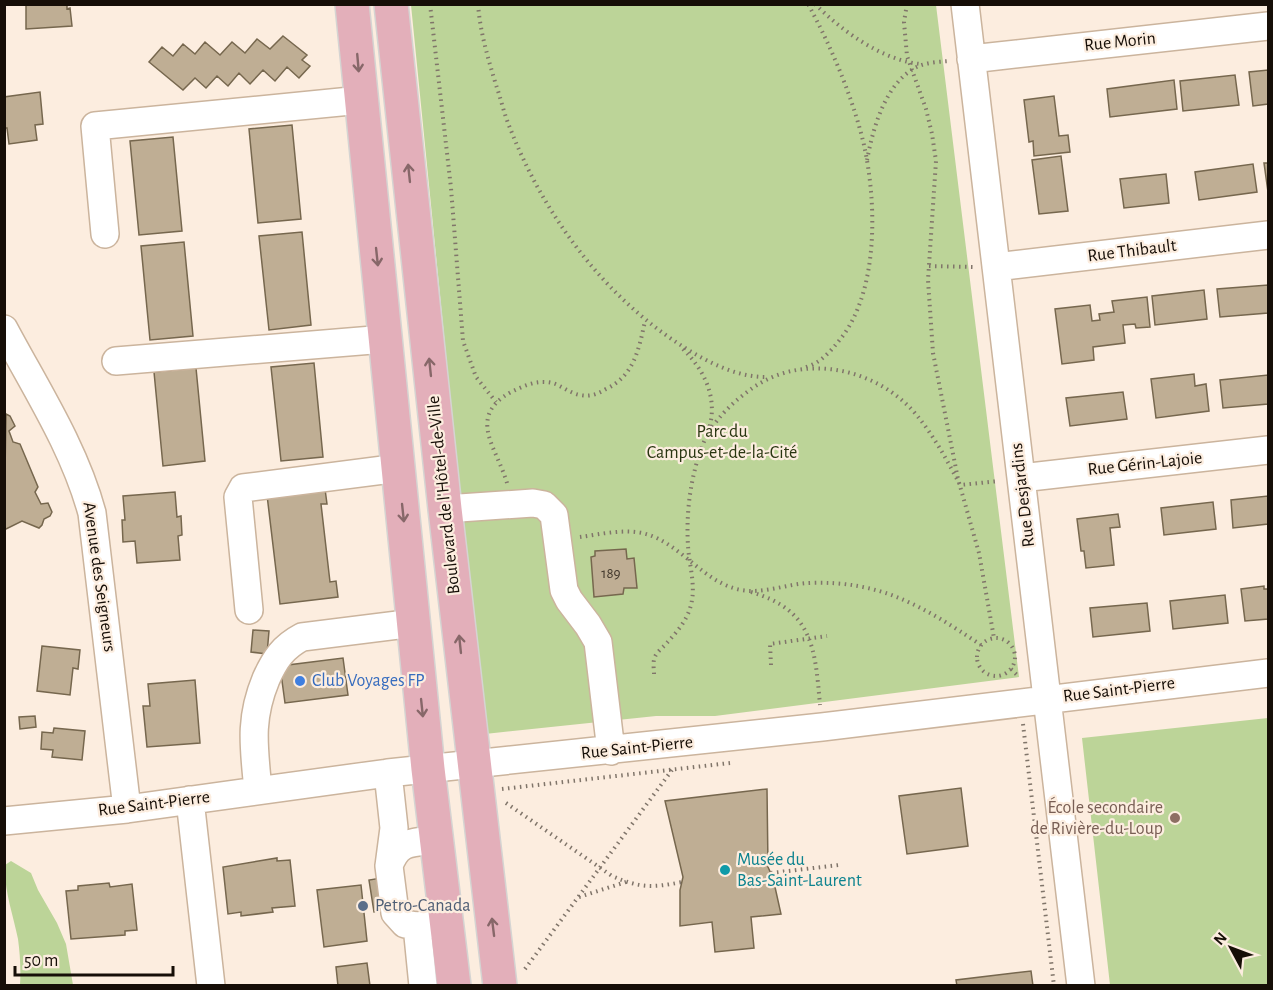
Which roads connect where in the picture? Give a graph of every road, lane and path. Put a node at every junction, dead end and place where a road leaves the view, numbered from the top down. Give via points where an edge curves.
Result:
1 (352, 4) edge
2 (391, 4) edge
3 (430, 4) edge
4 (478, 4) edge
5 (808, 4) edge
6 (815, 4) edge
7 (907, 4) edge
8 (965, 4) edge
9 (1269, 26) edge
10 (971, 59) junction
11 (908, 62) junction
12 (924, 65) junction
13 (911, 70) junction
14 (361, 100) junction
15 (867, 164) junction
16 (105, 234) dead end
17 (1269, 235) edge
18 (928, 266) junction
19 (996, 267) junction
20 (645, 321) junction
21 (4, 329) edge
22 (386, 339) junction
23 (677, 343) junction
24 (116, 361) dead end
25 (788, 371) junction
26 (777, 375) junction
27 (496, 402) junction
28 (706, 438) junction
29 (1269, 450) edge
30 (399, 468) junction
31 (1021, 478) junction
32 (960, 485) junction
33 (510, 504) junction
34 (445, 509) junction
35 (557, 541) junction
36 (690, 562) junction
37 (744, 591) junction
38 (249, 610) dead end
39 (414, 623) junction
40 (827, 636) dead end
41 (809, 638) junction
42 (994, 638) junction
43 (981, 645) junction
44 (771, 665) dead end
45 (1011, 669) junction
46 (1269, 673) edge
47 (654, 674) dead end
48 (1029, 692) junction
49 (822, 727) junction
50 (611, 751) junction
51 (474, 765) junction
52 (428, 769) junction
53 (673, 770) dead end
54 (388, 773) junction
55 (258, 790) junction
56 (498, 797) dead end
57 (190, 800) junction
58 (127, 808) junction
59 (4, 821) edge
60 (436, 840) junction
61 (840, 865) dead end
62 (389, 866) junction
63 (600, 868) junction
64 (771, 873) dead end
65 (626, 882) junction
66 (682, 882) dead end
67 (579, 897) junction
68 (432, 924) junction
69 (512, 978) edge
70 (212, 986) edge
71 (423, 986) edge
72 (454, 986) edge
73 (1054, 986) edge
74 (1081, 986) edge

1 -> 14 main road
34 -> 2 main road, Boulevard de l'Hôtel-de-Ville
3 - 27 path via 463,341 476,377
4 - 20 path via 483,41 509,127 539,189 583,255
5 - 15 path via 836,61
6 - 11 path via 868,44
7 - 11 path via 904,22
8 - 10 street, Rue Desjardins
9 - 10 street, Rue Morin
10 - 12 path
10 - 19 street, Rue Desjardins
11 - 12 path
11 - 13 path
12 - 13 path
13 - 15 path via 883,107
13 - 18 path via 926,110 936,161
14 - 16 street via 95,126
14 -> 22 main road
15 - 25 path via 871,254 858,311 848,330 823,358 808,367
17 - 19 street, Rue Thibault
18 - 19 path
18 - 32 path via 933,353
19 - 31 street, Rue Desjardins
20 - 23 path
20 - 27 path via 629,370 609,388 583,396 548,381 535,382
21 - 58 street, Avenue des Seigneurs via 69,452 92,513
22 - 24 street
22 - 30 main road
23 - 26 path via 735,372
23 - 28 path via 701,370 709,388 712,419
25 - 26 path
25 - 32 path via 839,370 880,386 913,411 943,452
26 - 28 path via 736,401
27 - 33 path via 486,424 506,479
28 - 36 path via 687,513
29 - 31 street, Rue Gérin-Lajoie
30 - 38 street via 243,488 238,497
30 -> 39 main road
31 - 32 path
31 - 48 street, Rue Desjardins
32 - 42 path via 979,553
33 - 34 street
33 - 35 street via 544,505 554,515
51 -> 34 main road, Boulevard de l'Hôtel-de-Ville
35 - 36 path via 606,533 641,533 663,541
35 - 50 street via 564,590 595,636 600,652
36 - 37 path via 715,580
36 - 47 path via 693,591 689,610 685,621 657,653
37 - 41 path via 764,596 789,611 800,620
37 - 43 path via 807,583 858,585 908,600
39 -> 52 main road
39 - 55 street via 303,638 283,650 271,667 254,716
40 - 41 path
41 - 44 path via 770,644
41 - 49 path
42 - 43 path
42 - 45 path via 1012,646 1015,656
43 - 45 path via 978,661 985,672 999,675
45 - 48 path
46 - 48 street, Rue Saint-Pierre
48 - 49 street, Rue Saint-Pierre
48 - 73 path
48 - 74 street, Rue Desjardins
49 - 50 street, Rue Saint-Pierre
50 - 51 street, Rue Saint-Pierre
51 - 52 street, Rue Saint-Pierre
69 -> 51 main road, Boulevard de l'Hôtel-de-Ville
52 - 54 street, Rue Saint-Pierre
52 - 60 main road
53 - 63 path
54 - 55 street, Rue Saint-Pierre
54 - 62 street via 394,828
55 - 57 street, Rue Saint-Pierre
56 - 63 path
57 - 58 street, Rue Saint-Pierre
57 - 70 street
58 - 59 street, Rue Saint-Pierre
60 - 62 street via 402,846
60 - 68 main road
61 - 64 path
62 - 68 street via 396,913 405,924
63 - 65 path
63 - 67 path
65 - 66 path via 654,887
65 - 67 path
67 - 69 path
68 - 71 street
68 - 72 main road

